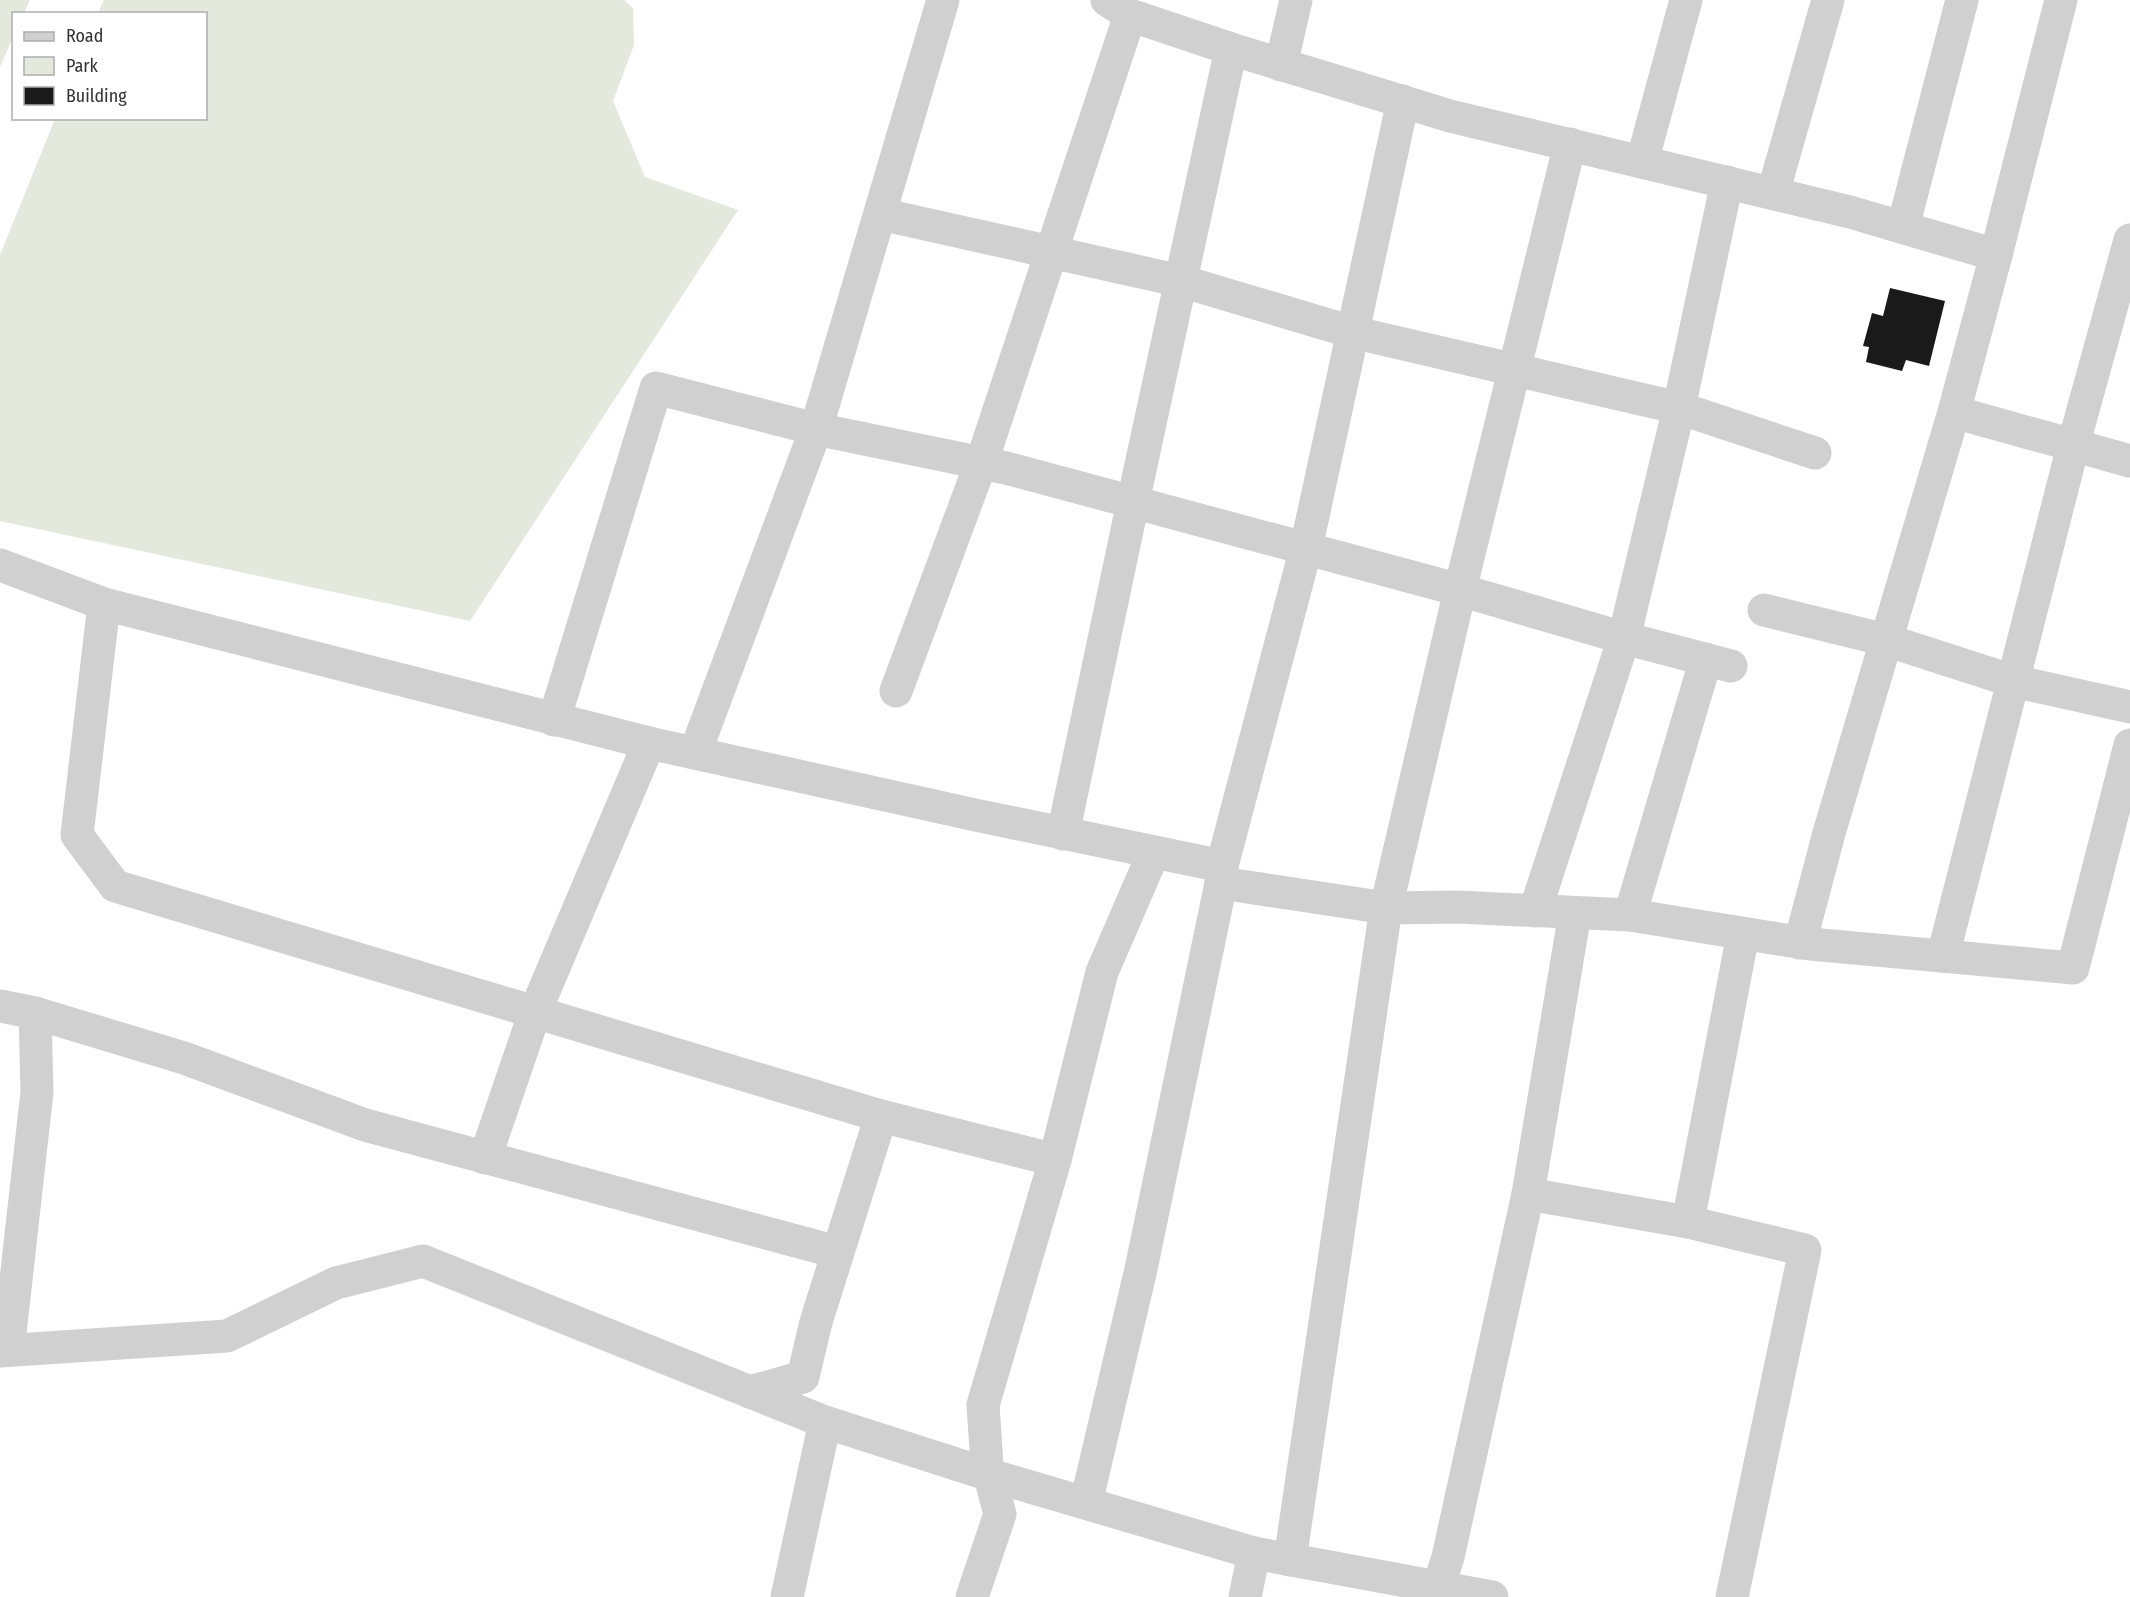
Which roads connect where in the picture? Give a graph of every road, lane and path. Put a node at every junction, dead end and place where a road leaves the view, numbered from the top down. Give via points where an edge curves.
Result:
1 (943, 0) edge
2 (1296, 0) edge
3 (1828, 0) edge
4 (1962, 0) edge
5 (2061, 0) edge
6 (1682, 1) edge
7 (1118, 8) edge
8 (1231, 49) junction
9 (1281, 65) junction
10 (1403, 101) junction
11 (1570, 144) junction
12 (1642, 162) junction
13 (1727, 182) junction
14 (1773, 193) junction
15 (880, 214) junction
16 (1903, 227) junction
17 (2130, 240) edge
18 (1052, 252) junction
19 (1996, 255) junction
20 (1181, 281) junction
21 (1352, 332) junction
22 (1514, 369) junction
23 (1680, 408) junction
24 (1954, 412) junction
25 (816, 429) junction
26 (2073, 446) junction
27 (1815, 453) dead end
28 (981, 462) junction
29 (2130, 462) edge
30 (1133, 502) junction
31 (1306, 548) junction
32 (0, 566) edge
33 (1460, 590) junction
34 (104, 604) junction
35 (1764, 610) dead end
36 (1624, 638) junction
37 (1886, 640) junction
38 (2013, 681) junction
39 (896, 691) dead end
40 (2130, 707) edge
41 (554, 720) junction
42 (649, 743) junction
43 (2130, 745) edge
44 (695, 753) junction
45 (1063, 834) junction
46 (1154, 852) junction
47 (1222, 874) junction
48 (1386, 908) junction
49 (1536, 911) junction
50 (1575, 913) junction
51 (1630, 915) junction
52 (1743, 934) junction
53 (1800, 943) junction
54 (1943, 956) junction
55 (0, 1006) edge
56 (536, 1012) junction
57 (35, 1013) junction
58 (881, 1116) junction
59 (485, 1158) junction
60 (1055, 1160) junction
61 (1528, 1194) junction
62 (1688, 1222) junction
63 (837, 1252) junction
64 (3, 1350) edge
65 (750, 1392) junction
66 (825, 1422) junction
67 (990, 1475) junction
68 (1086, 1503) junction
69 (1254, 1553) junction
70 (1290, 1560) junction
71 (1436, 1592) edge
72 (787, 1597) edge
73 (972, 1597) edge
74 (1245, 1597) edge
75 (1492, 1597) edge
76 (1732, 1597) edge

1 - 15 street
2 - 9 street
3 - 14 street
4 - 16 street
5 - 19 street
6 - 12 street
7 - 8 street
7 - 18 street
8 - 9 street
8 - 20 street
9 - 10 street
10 - 11 street
10 - 21 street
11 - 12 street
11 - 22 street
12 - 13 street
13 - 14 street
13 - 23 street
14 - 16 street
15 - 18 street
15 - 25 street
16 - 19 street
17 - 26 street
18 - 20 street
18 - 28 street
19 - 24 street
20 - 21 street
20 - 30 street
21 - 22 street
21 - 31 street
22 - 23 street
22 - 33 street
23 - 27 street
23 - 36 street
24 - 26 street
24 - 37 street
25 - 28 street
25 - 41 street via 656,388
25 - 44 street
26 - 29 street
26 - 38 street
28 - 30 street
28 - 39 street
30 - 31 street
30 - 45 street
31 - 33 street
31 - 47 street
32 - 34 street
33 - 36 street
33 - 48 street
34 - 41 street
34 - 56 street via 77,836 115,886
35 - 37 street
36 - 49 street
36 - 51 street via 1719,662
37 - 38 street
37 - 53 street
38 - 40 street
38 - 54 street
41 - 42 street
42 - 44 street
42 - 56 street
43 - 54 street via 2073,968
44 - 45 street
45 - 46 street
46 - 47 street
46 - 60 street via 1102,972
47 - 48 street
47 - 68 street via 1141,1269
48 - 49 street
48 - 70 street
49 - 50 street
50 - 51 street
50 - 61 street
51 - 52 street
52 - 53 street
52 - 62 street
53 - 54 street
55 - 57 street
56 - 58 street
56 - 59 street
57 - 59 street via 184,1058 365,1125
57 - 64 street via 38,1092 10,1333
58 - 60 street
58 - 63 street
59 - 63 street
60 - 67 street via 983,1405
61 - 62 street
61 - 71 street via 1448,1557
62 - 76 street via 1805,1250
63 - 65 street via 803,1377
64 - 65 street via 227,1336 336,1283 423,1261
65 - 66 street
66 - 67 street
66 - 72 street
67 - 68 street
67 - 73 street via 1000,1514
68 - 69 street
69 - 70 street
69 - 74 street
70 - 71 street
71 - 75 street

